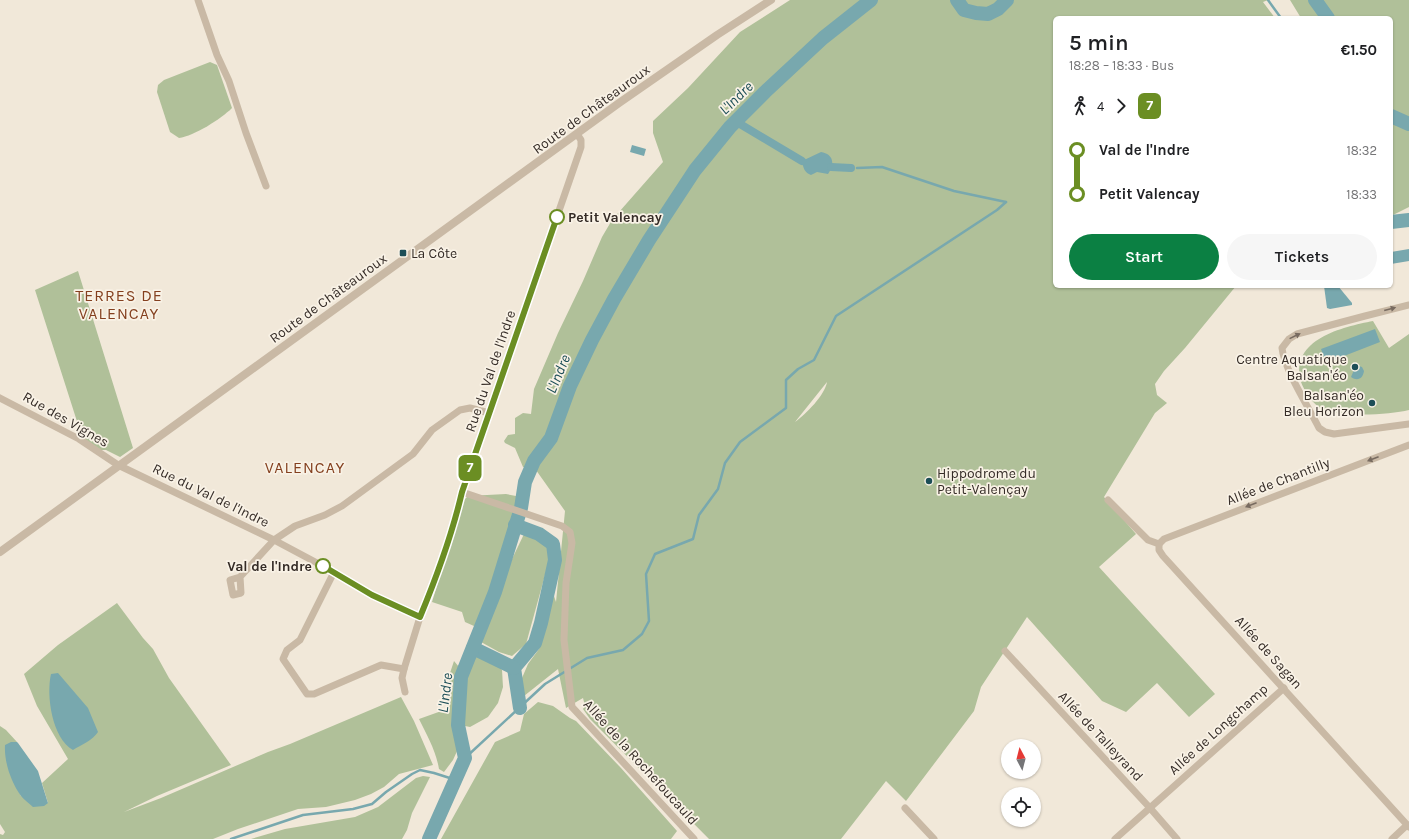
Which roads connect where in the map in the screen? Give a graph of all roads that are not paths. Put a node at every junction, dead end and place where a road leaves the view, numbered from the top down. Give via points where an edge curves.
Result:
1 (198, 0) edge
2 (771, 0) edge
3 (577, 134) junction
4 (266, 186) dead end
5 (1409, 305) edge
6 (0, 398) edge
7 (489, 413) junction
8 (1409, 424) edge
9 (1409, 445) edge
10 (118, 465) junction
11 (462, 492) junction
12 (1108, 500) dead end
13 (274, 540) junction
14 (1159, 544) junction
15 (0, 552) edge
16 (334, 572) junction
17 (240, 577) dead end
18 (420, 617) junction
19 (1005, 651) dead end
20 (404, 669) junction
21 (1284, 688) junction
22 (405, 692) dead end
23 (905, 808) dead end
24 (1150, 808) junction
25 (1408, 826) edge
26 (694, 839) edge
27 (934, 839) edge
28 (1115, 839) edge
29 (1177, 839) edge
30 (1392, 839) edge

1 - 4 street
2 - 3 street, Route de Châteauroux
3 - 7 street, Rue du Val de l'Indre via 581,146
3 - 10 street, Route de Châteauroux
8 -> 5 street via 1334,434 1325,432 1319,428 1293,379 1282,348 1297,334
6 - 10 street, Rue des Vignes via 79,439
7 - 11 street, Rue du Val de l'Indre
7 - 13 street via 470,408 460,410 432,430 413,454 342,506 295,526
9 -> 14 street, Allée de Chantilly via 1164,539
10 - 13 street, Rue du Val de l'Indre
10 - 15 street, Route de Châteauroux
11 - 18 street, Rue du Val de l'Indre via 434,584
11 - 26 street, Allée de la Rochefoucauld via 562,526 570,532 572,543 566,584 564,640 572,707
12 - 14 street via 1148,540
13 - 16 street, Rue du Val de l'Indre
13 - 17 street
14 - 21 street, Allée de Sagan via 1163,556
16 - 18 street, Rue du Val de l'Indre via 372,595
16 - 20 street via 300,640 288,650 283,659 306,694 314,694 381,665
18 - 20 street, Rue du Val de l'Indre
19 - 24 street, Allée de Talleyrand
20 - 22 street, Rue du Val de l'Indre via 402,678
21 - 24 street, Allée de Longchamp
21 - 25 street, Allée de Sagan
23 - 27 street
24 - 28 street, Allée de Longchamp
24 - 29 street, Allée de Talleyrand
25 - 30 street

